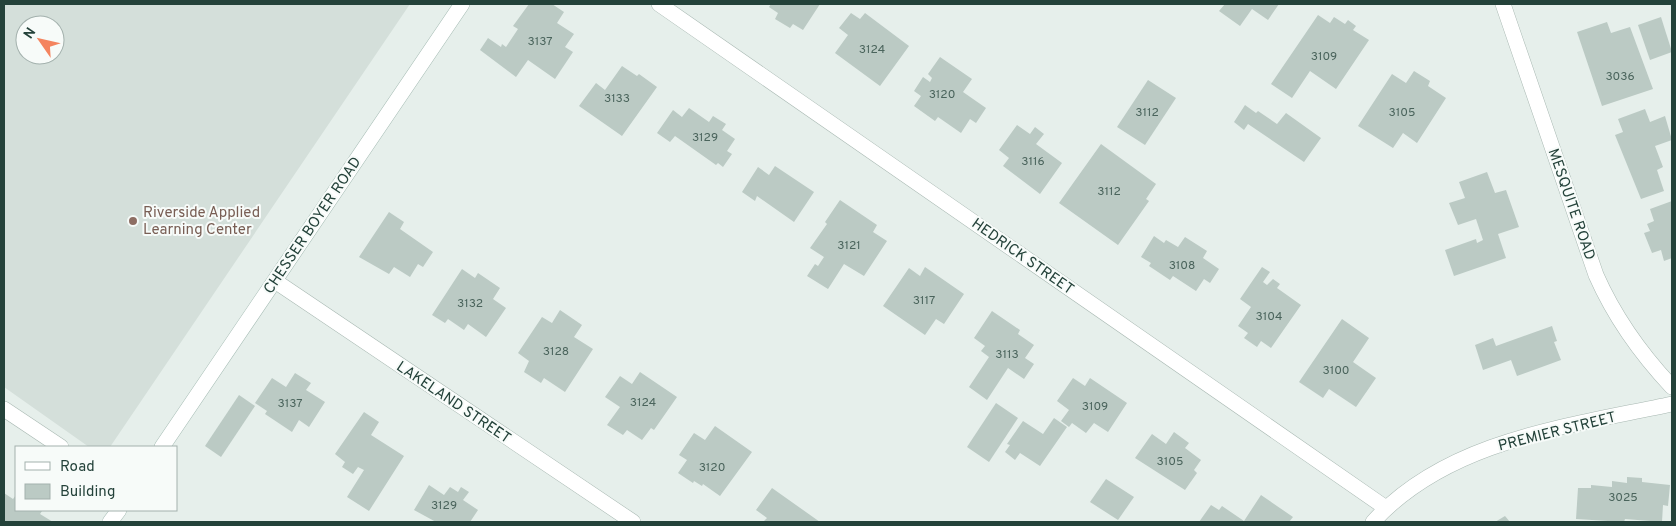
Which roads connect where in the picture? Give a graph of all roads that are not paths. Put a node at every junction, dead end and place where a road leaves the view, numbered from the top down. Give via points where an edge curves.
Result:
1 (462, 4) edge
2 (660, 4) edge
3 (1503, 4) edge
4 (275, 281) junction
5 (1672, 387) edge
6 (1672, 404) edge
7 (4, 408) edge
8 (59, 446) edge
9 (163, 446) edge
10 (1386, 508) junction
11 (118, 511) edge
12 (110, 522) edge
13 (633, 522) edge
14 (1373, 522) edge

1 - 4 street, CHESSER BOYER ROAD
2 - 10 street, HEDRICK STREET
3 - 5 street, MESQUITE ROAD via 1607,300 1626,331
4 - 9 street, CHESSER BOYER ROAD
4 - 13 street, LAKELAND STREET
6 - 10 street, PREMIER STREET via 1543,432 1486,450 1427,479
7 - 8 street
10 - 14 street, PREMIER STREET
11 - 12 street

